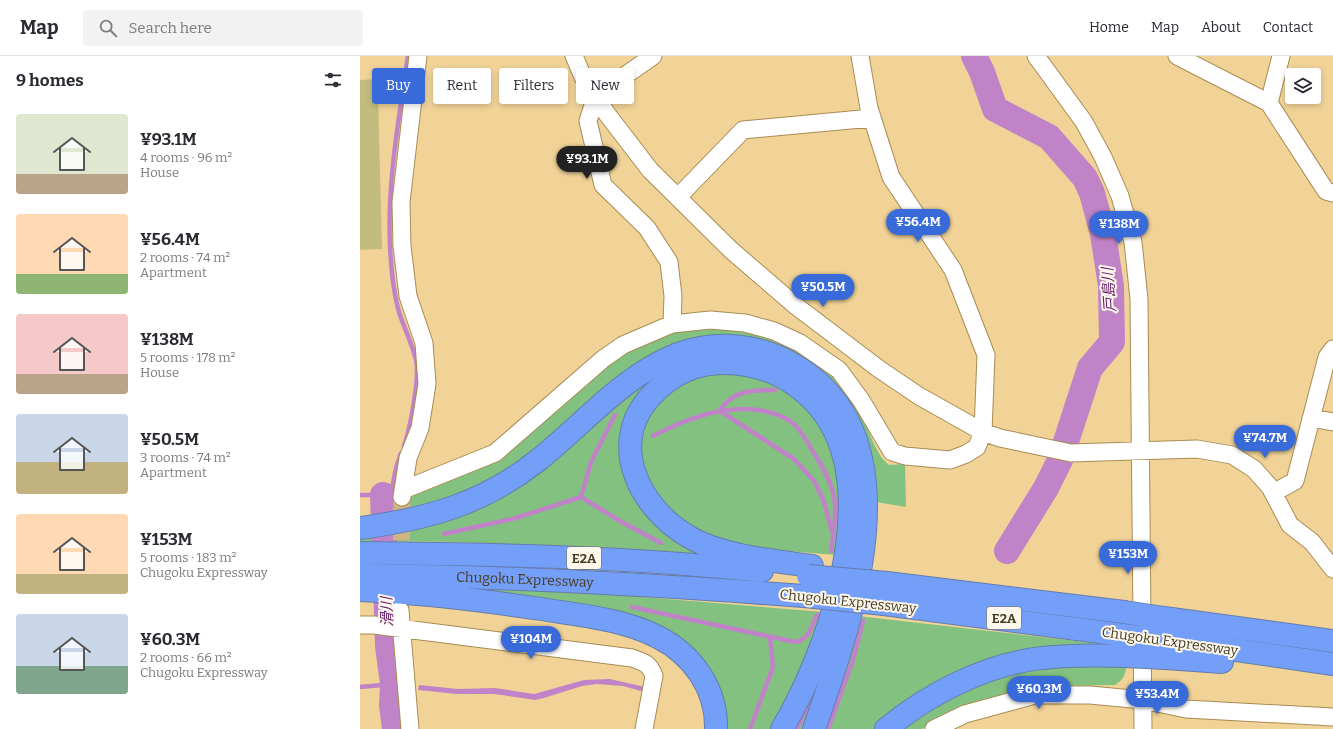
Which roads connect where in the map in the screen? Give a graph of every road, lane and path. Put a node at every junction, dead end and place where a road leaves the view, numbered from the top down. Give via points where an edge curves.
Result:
1 (418, 56) edge
2 (574, 56) edge
3 (653, 56) edge
4 (860, 56) edge
5 (1036, 56) edge
6 (1177, 56) edge
7 (1282, 56) edge
8 (581, 68) edge
9 (634, 69) edge
10 (1269, 103) junction
11 (594, 104) edge
12 (601, 104) edge
13 (872, 118) junction
14 (1333, 193) edge
15 (678, 196) junction
16 (672, 324) junction
17 (1333, 349) edge
18 (1312, 418) junction
19 (1333, 422) edge
20 (983, 432) junction
21 (1141, 450) junction
22 (1273, 493) junction
23 (360, 528) edge
24 (360, 553) edge
25 (1333, 569) edge
26 (360, 575) edge
27 (808, 579) junction
28 (886, 588) junction
29 (360, 590) edge
30 (400, 610) dead end
31 (360, 625) edge
32 (403, 629) junction
33 (1333, 641) edge
34 (1166, 649) junction
35 (1333, 664) edge
36 (1333, 671) edge
37 (1143, 700) junction
38 (1333, 717) edge
39 (410, 729) edge
40 (644, 729) edge
41 (716, 729) edge
42 (782, 729) edge
43 (814, 729) edge
44 (886, 729) edge
45 (934, 729) edge
46 (1143, 729) edge

1 - 16 street via 401,202 402,246 408,296 424,343 427,384 420,428 408,458 403,494 495,453 623,345
2 - 8 street
3 - 9 street
4 - 13 street
5 - 21 street via 1084,122 1103,157 1120,196 1133,242 1139,299
6 - 10 street
7 - 10 street
10 - 14 street via 1326,190
11 - 16 street via 588,122 603,186 647,228 669,262 673,296
12 - 15 street via 650,170
13 - 15 street via 743,130
13 - 20 street via 891,177 953,270 986,355
15 - 20 street via 731,250 796,306 919,396
16 - 20 street via 710,320 745,323 774,331 800,343 839,370 861,400 892,452 905,456 950,460 977,447
17 - 18 street via 1327,357
18 - 19 street
18 - 22 street via 1295,480
20 - 21 street via 1071,453
21 - 22 street via 1197,448 1232,456 1254,469
21 - 37 street
22 - 25 street via 1290,525 1312,542
23 - 43 highway via 392,524 448,510 496,489 538,461 615,392 645,371 679,354 714,346 733,346 768,352 802,370 829,393 849,423 856,440 864,476 866,512 863,553 840,650
24 - 27 highway, Chugoku Expressway / E2A via 466,554 704,565
26 - 27 highway, Chugoku Expressway / E2A via 581,580
27 - 28 highway, Chugoku Expressway / E2A, bridge
27 - 28 highway
27 - 42 highway via 756,557 692,538 662,517 649,503 634,475 633,430 644,404 666,382 680,373 710,364 746,365 763,369 784,378 813,400 828,418 842,448 849,500 841,574 828,628 816,662
28 - 33 highway, Chugoku Expressway / E2A, bridge via 1082,606
28 - 34 highway, Chugoku Expressway / E2A, bridge via 1122,634
29 - 41 highway via 442,596 554,611 619,624 657,637 690,660 700,673 714,704
30 - 32 street
31 - 32 street
32 - 39 street
32 - 40 street via 632,658 646,662 654,676
34 - 35 highway, Chugoku Expressway / E2A
34 - 36 highway
34 - 44 highway, bridge via 1126,656 1059,657 1005,666 952,686
37 - 38 street via 1186,709
37 - 45 street via 1090,695 1035,695 965,714
37 - 46 street

